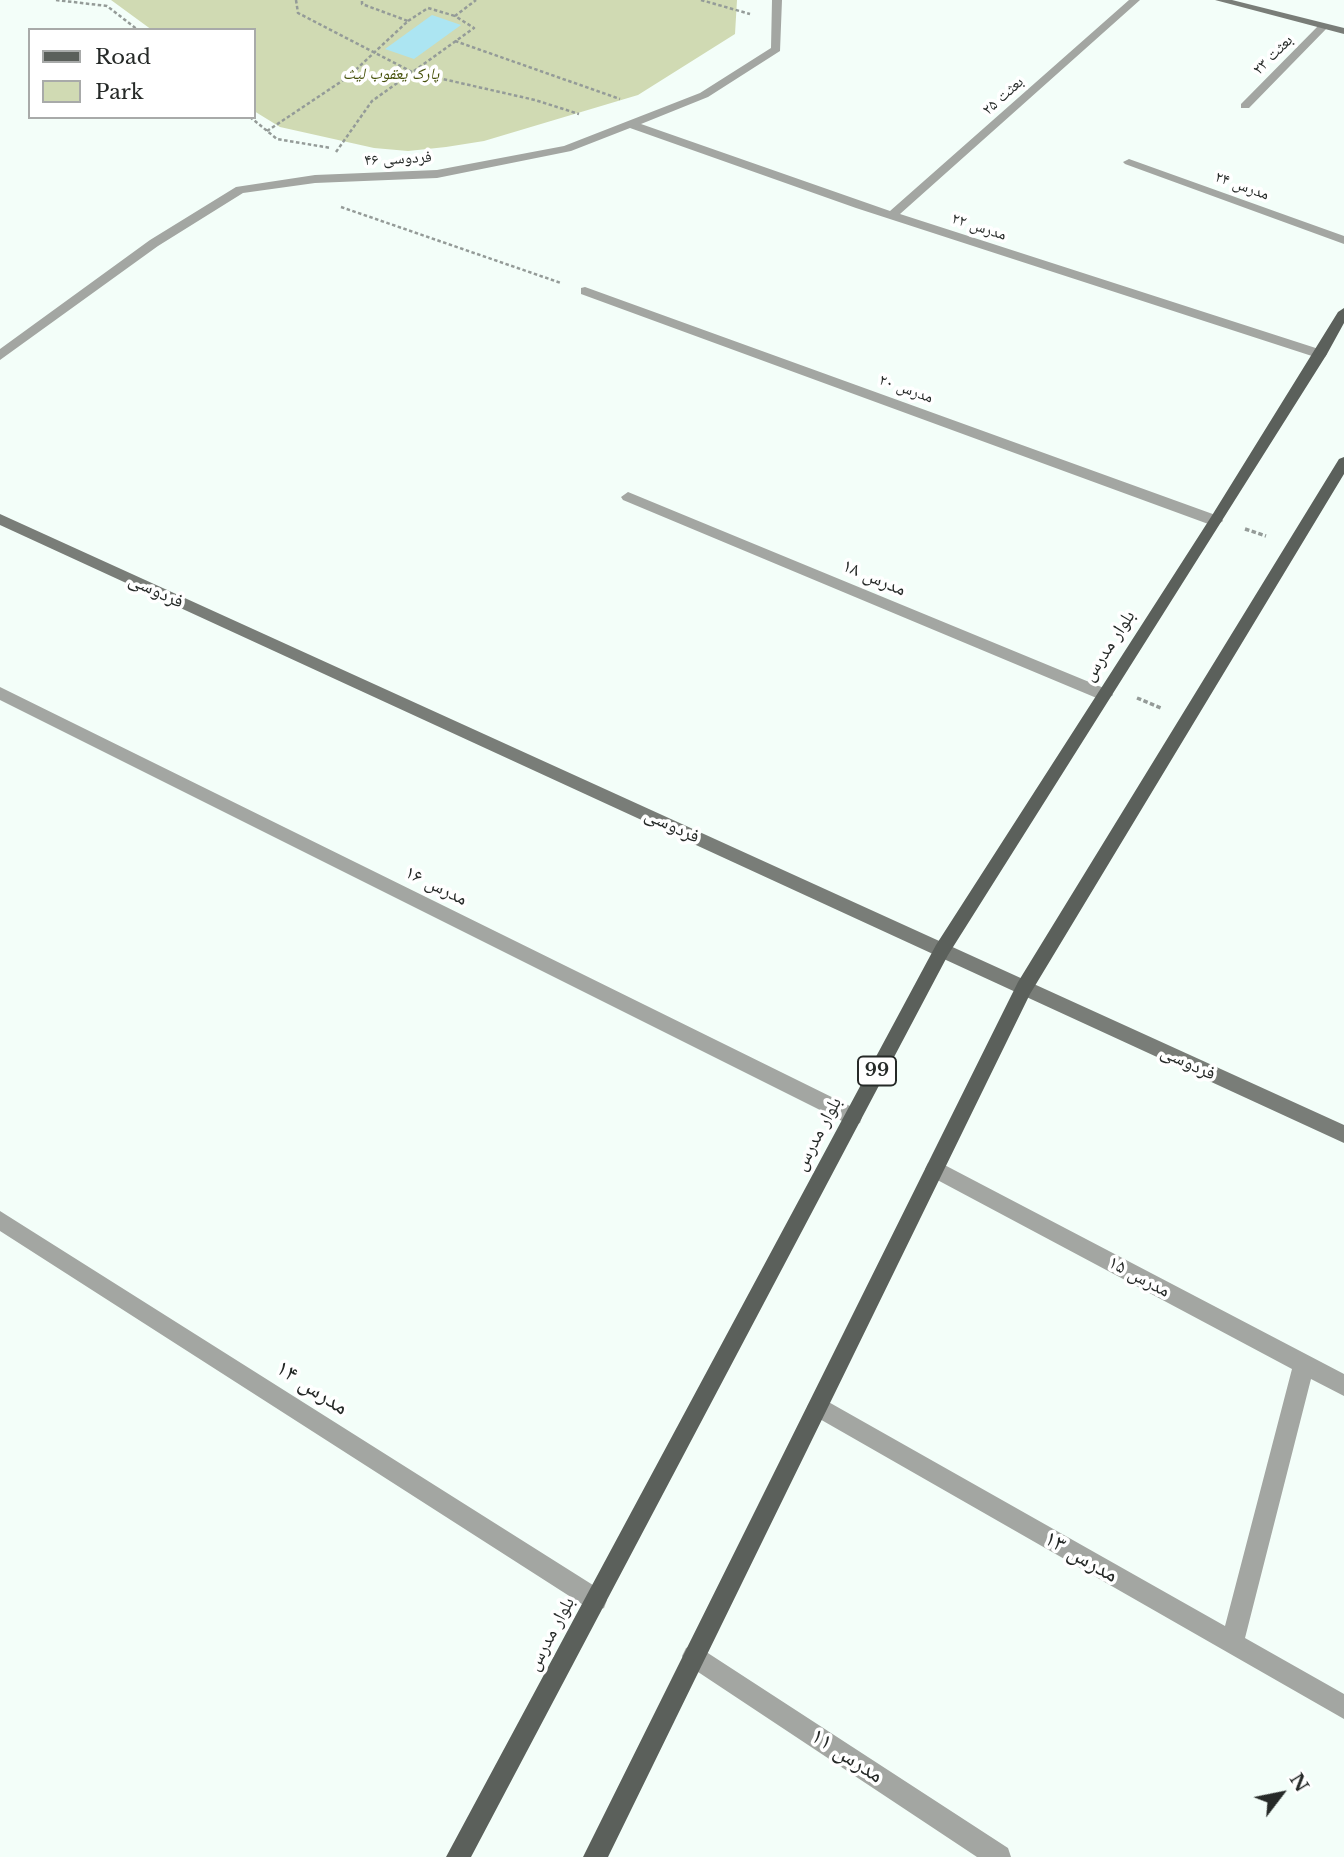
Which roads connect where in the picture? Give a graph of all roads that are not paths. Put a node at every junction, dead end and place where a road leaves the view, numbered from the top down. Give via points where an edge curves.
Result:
1 (777, 0) edge
2 (1135, 0) edge
3 (1220, 0) edge
4 (1324, 26) junction
5 (1344, 31) edge
6 (1245, 106) dead end
7 (629, 124) junction
8 (1129, 162) dead end
9 (892, 215) junction
10 (1344, 240) edge
11 (585, 291) dead end
12 (1344, 312) edge
13 (1321, 354) junction
14 (0, 356) edge
15 (1344, 462) edge
16 (628, 497) dead end
17 (0, 519) edge
18 (1216, 521) junction
19 (1107, 691) junction
20 (0, 693) edge
21 (942, 950) junction
22 (1024, 988) junction
23 (853, 1117) junction
24 (1344, 1134) edge
25 (935, 1169) junction
26 (0, 1220) edge
27 (1304, 1364) junction
28 (1344, 1385) edge
29 (818, 1407) junction
30 (596, 1600) junction
31 (1232, 1643) junction
32 (694, 1656) junction
33 (1344, 1707) edge
34 (458, 1857) edge
35 (595, 1857) edge
36 (999, 1857) edge

1 - 7 street, فردوسی ۴۶ via 776,49 704,95
2 - 9 street, بعثت ۲۵
3 - 4 main road
4 - 5 main road
4 - 6 street, بعثت ۲۳
7 - 9 street, مدرس ۲۲
7 - 14 street, فردوسی ۴۶ via 567,149 437,174 315,179 240,190 153,243
8 - 10 street, مدرس ۲۴
9 - 13 street, مدرس ۲۲
11 - 18 street, مدرس ۲۰
12 - 13 main road, بلوار مدرس / 99
13 - 18 main road, بلوار مدرس / 99
15 - 22 main road
16 - 19 street, مدرس ۱۸
17 - 21 main road, فردوسی
18 - 19 main road, بلوار مدرس / 99
19 - 21 main road, بلوار مدرس / 99
20 - 23 street, مدرس ۱۶
21 - 22 main road, فردوسی
21 - 23 main road, بلوار مدرس / 99
22 - 24 main road, فردوسی
22 - 25 main road
23 - 30 main road, بلوار مدرس / 99
25 - 27 street, مدرس ۱۵
25 - 29 main road
26 - 30 street, مدرس ۱۴
27 - 28 street, مدرس ۱۵
27 - 31 street
29 - 31 street, مدرس ۱۳
29 - 32 main road
30 - 34 main road, بلوار مدرس / 99
31 - 33 street, مدرس ۱۳
32 - 35 main road
32 - 36 street, مدرس ۱۱

